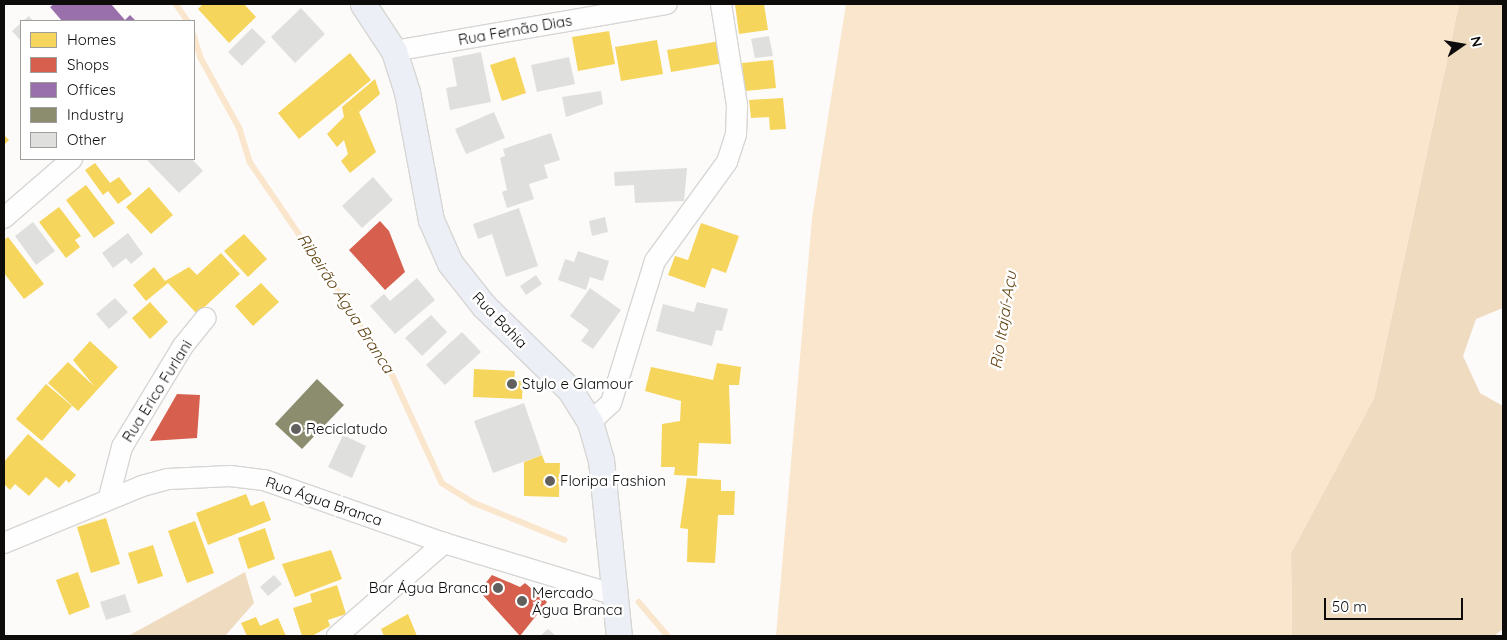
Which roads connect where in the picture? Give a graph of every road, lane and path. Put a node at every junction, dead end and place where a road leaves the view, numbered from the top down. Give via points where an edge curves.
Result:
1 (363, 4) edge
2 (667, 4) edge
3 (720, 4) edge
4 (394, 51) junction
5 (71, 160) edge
6 (4, 218) edge
7 (206, 318) dead end
8 (590, 422) junction
9 (109, 497) junction
10 (4, 543) edge
11 (444, 543) junction
12 (615, 595) junction
13 (336, 636) edge
14 (619, 636) edge

1 - 4 main road, Rua Bahia
2 - 4 street, Rua Fernão Dias
3 - 8 street via 737,105 736,135 727,162 655,261 611,403
4 - 8 main road, Rua Bahia via 407,92 431,220 450,263 484,306 570,390
5 - 6 street
7 - 9 street, Rua Erico Furlani via 184,346 122,447
8 - 12 main road, Rua Bahia via 601,460
9 - 10 street, Rua Água Branca
9 - 11 street, Rua Água Branca via 168,479 230,476 264,480
11 - 12 street, Rua Água Branca
11 - 13 street
12 - 14 main road, Rua Bahia

